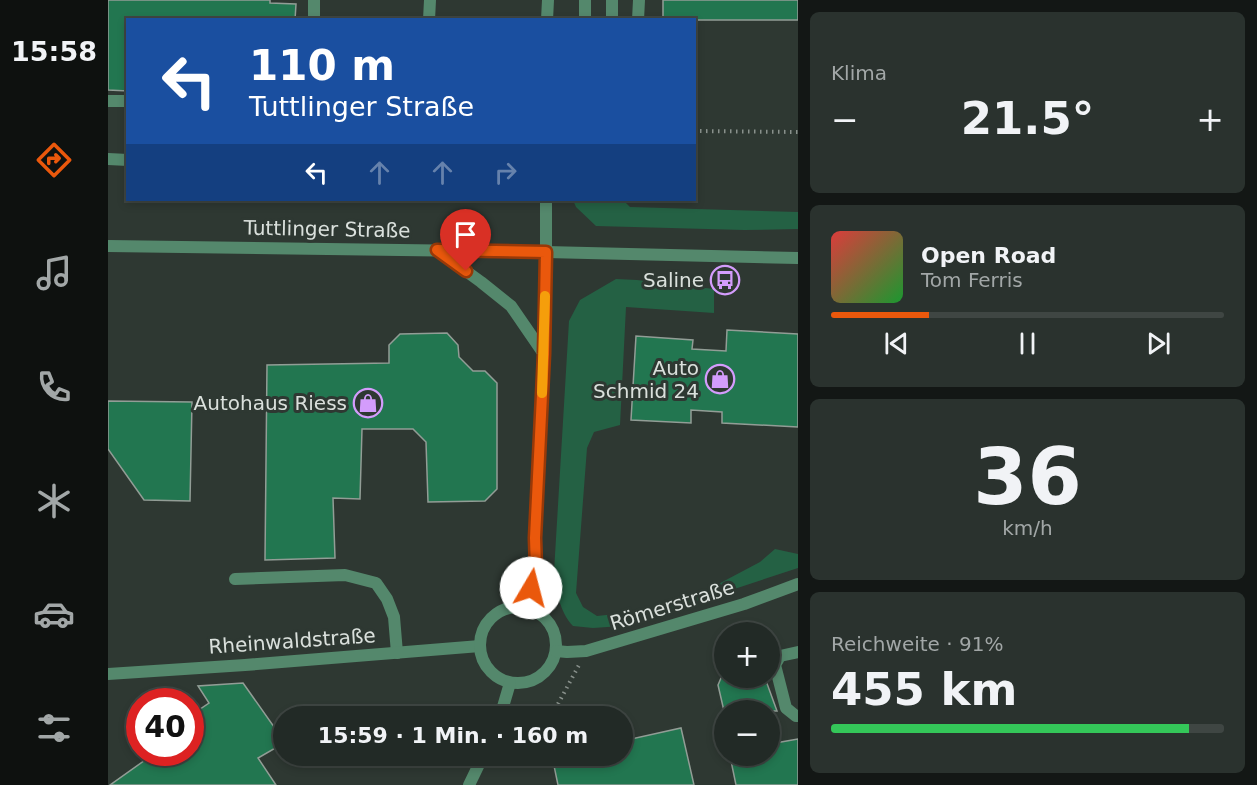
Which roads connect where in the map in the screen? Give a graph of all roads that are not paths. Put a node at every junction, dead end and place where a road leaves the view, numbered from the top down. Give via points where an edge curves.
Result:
1 (314, 0) edge
2 (430, 0) edge
3 (548, 0) edge
4 (585, 0) edge
5 (612, 0) edge
6 (639, 0) edge
7 (314, 18) edge
8 (429, 18) edge
9 (547, 18) edge
10 (585, 18) edge
11 (612, 18) edge
12 (638, 18) edge
13 (108, 101) edge
14 (126, 101) edge
15 (108, 159) edge
16 (126, 160) edge
17 (546, 201) edge
18 (108, 246) edge
19 (437, 250) junction
20 (546, 252) junction
21 (798, 258) edge
22 (544, 354) junction
23 (235, 579) dead end
24 (798, 584) edge
25 (527, 608) junction
26 (480, 646) junction
27 (556, 651) junction
28 (798, 652) edge
29 (397, 653) junction
30 (108, 674) edge
31 (510, 683) junction
32 (503, 706) edge
33 (798, 716) edge
34 (478, 766) edge
35 (469, 785) edge

1 - 7 street
2 - 8 street
3 - 9 street
4 - 10 street
5 - 11 street
6 - 12 street
13 - 14 street
15 - 16 street
17 - 20 street
18 - 19 street, Tuttlinger Straße
19 - 20 street, Tuttlinger Straße
19 - 22 street via 511,306
20 - 21 street, Tuttlinger Straße
20 - 22 street
22 - 25 street via 536,568
23 - 29 street via 345,575 376,583 394,617
24 - 27 street, Römerstraße via 586,651
25 - 26 street via 504,609 492,617 484,627
25 - 27 street via 548,621 555,635
26 - 29 street, Rheinwaldstraße
26 - 31 street via 488,669
27 - 31 street via 550,666 539,677
28 - 33 street via 780,656 775,665 786,708
29 - 30 street, Rheinwaldstraße
31 - 32 street
34 - 35 street

